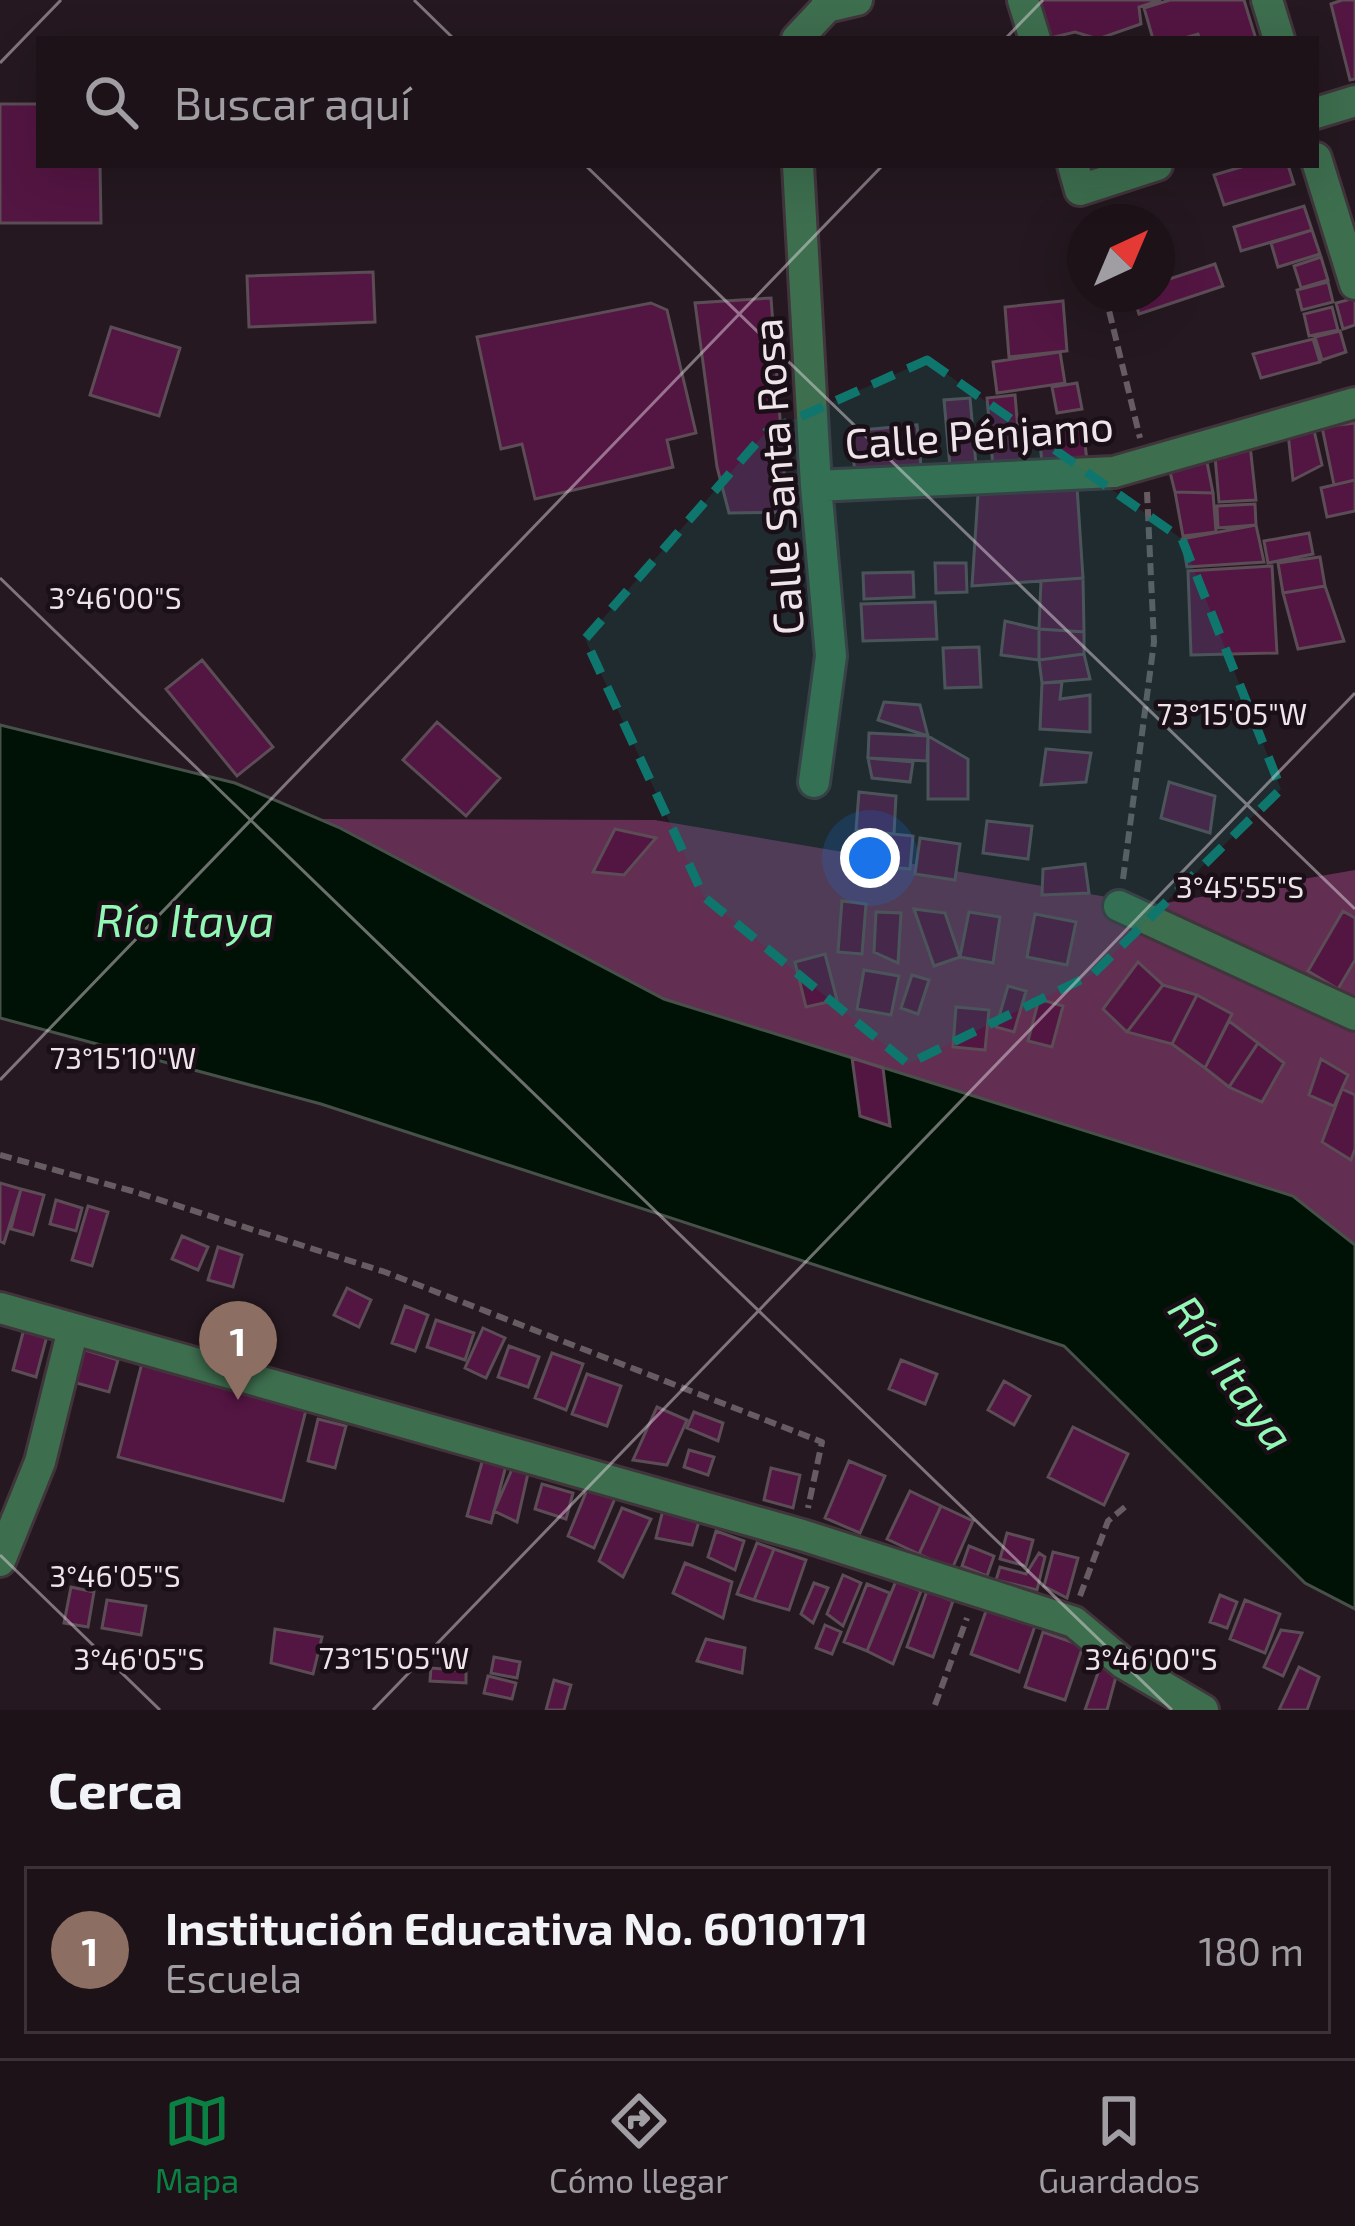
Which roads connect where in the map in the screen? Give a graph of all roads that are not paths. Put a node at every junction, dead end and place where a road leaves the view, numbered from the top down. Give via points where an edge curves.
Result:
1 (1023, 0) edge
2 (1268, 0) edge
3 (837, 2) edge
4 (800, 36) edge
5 (1034, 36) edge
6 (1279, 36) edge
7 (1355, 101) edge
8 (1319, 112) edge
9 (798, 168) edge
10 (1138, 168) edge
11 (1319, 168) edge
12 (1076, 178) edge
13 (1355, 284) edge
14 (1355, 403) edge
15 (816, 486) junction
16 (814, 782) dead end
17 (1119, 906) road end
18 (1355, 1015) edge
19 (0, 1309) edge
20 (74, 1329) junction
21 (0, 1561) edge
22 (1203, 1710) edge

1 - 5 street
2 - 6 street
3 - 4 street
7 - 8 street
9 - 15 street, Calle Santa Rosa
10 - 12 street
11 - 13 street
14 - 15 street, Calle Pénjamo via 1114,472
15 - 16 street, Calle Santa Rosa via 831,656
17 - 18 street
19 - 20 street
20 - 21 street via 40,1462
20 - 22 street via 802,1535 1073,1622

